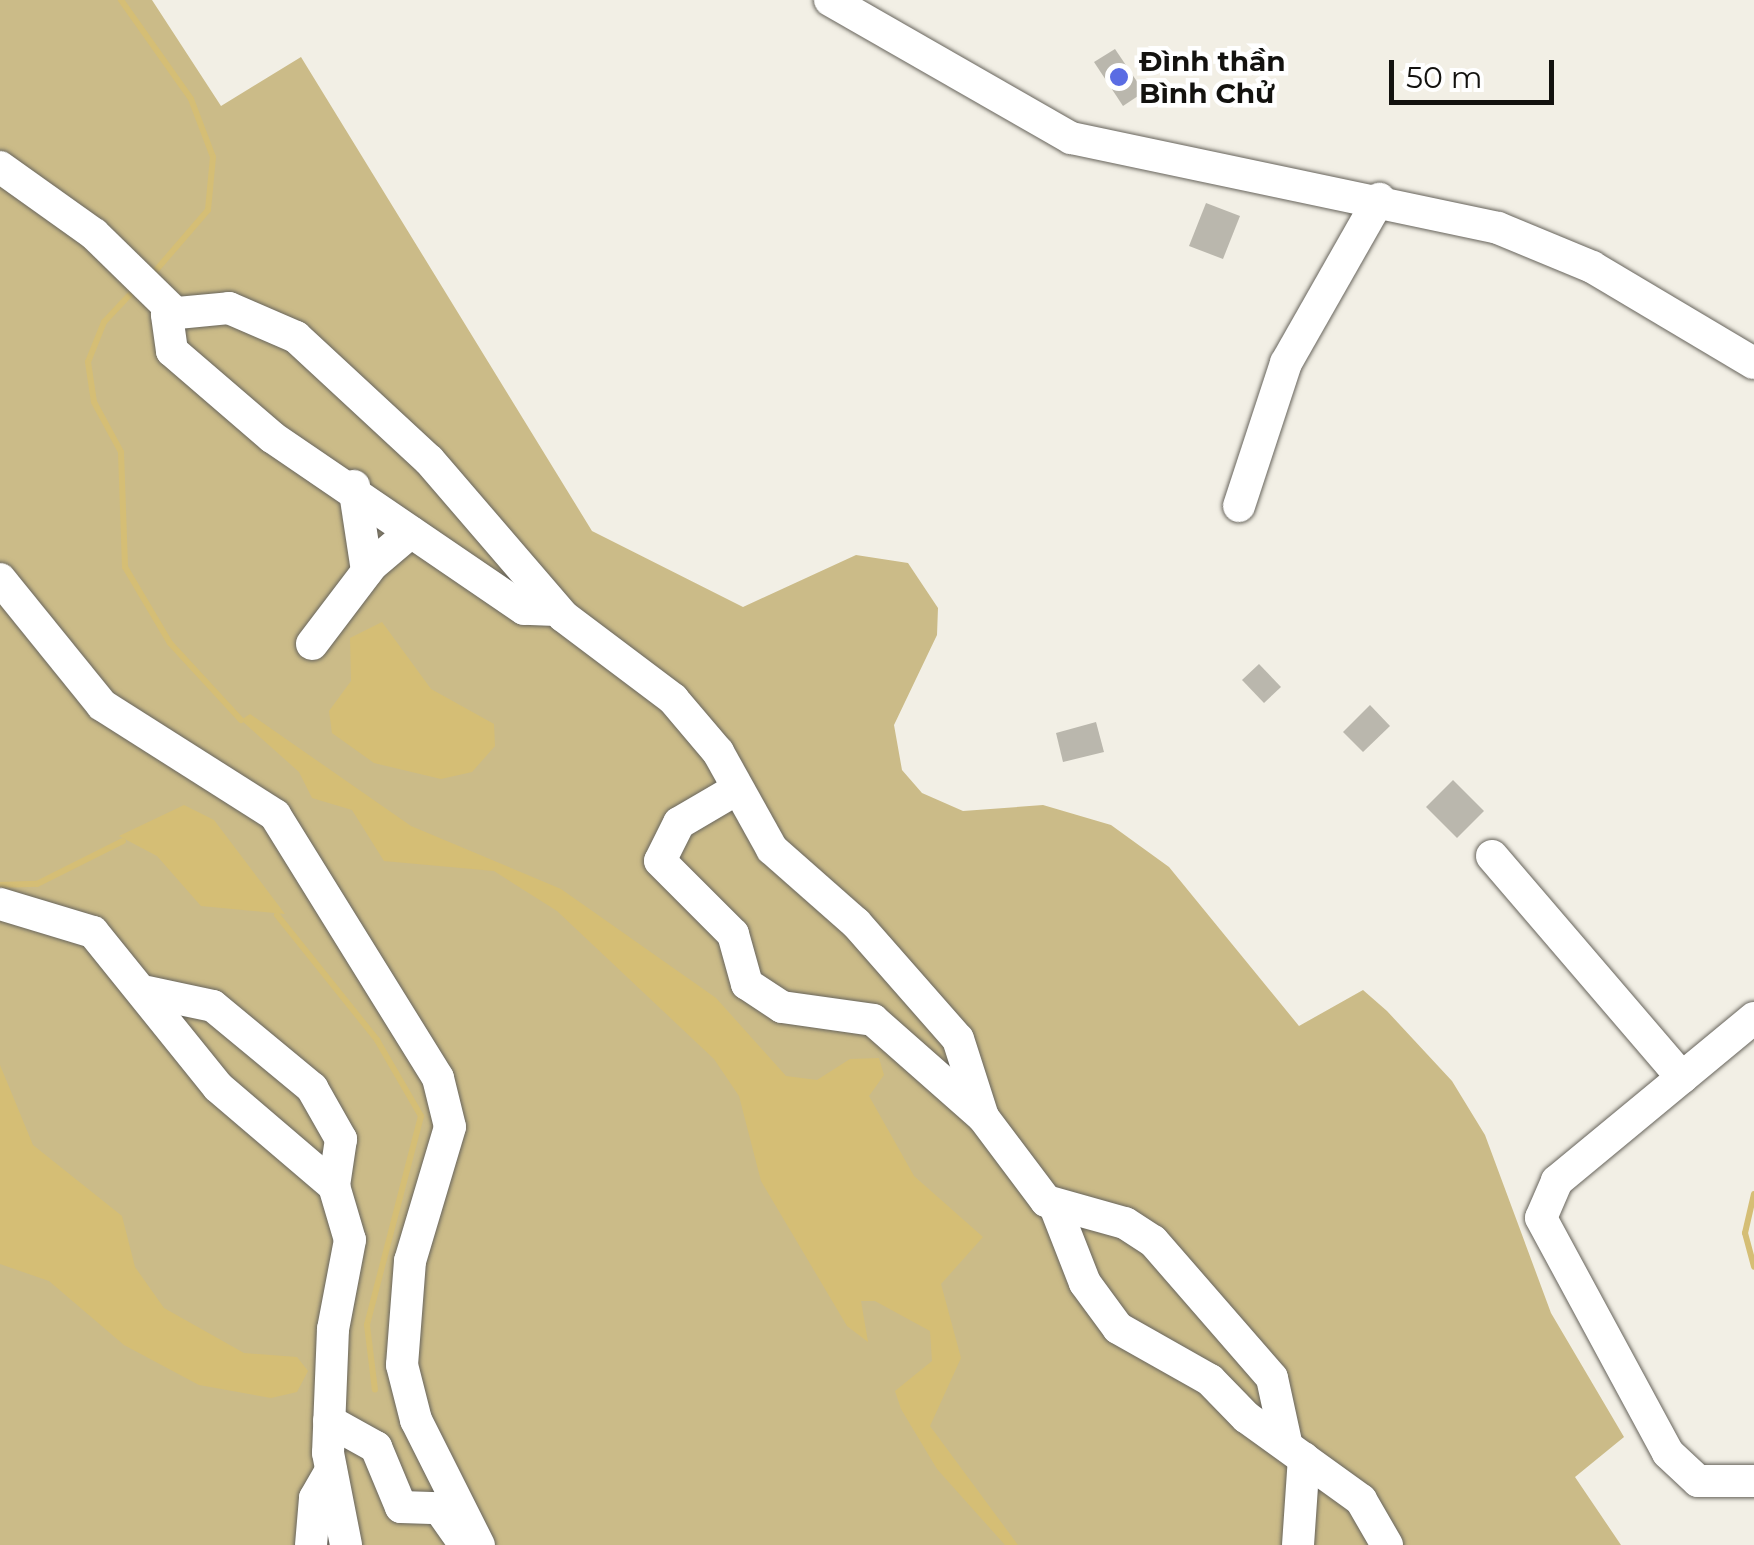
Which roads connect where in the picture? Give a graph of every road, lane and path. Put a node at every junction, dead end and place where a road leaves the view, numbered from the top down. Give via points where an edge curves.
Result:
1 (830, 0) edge
2 (0, 167) edge
3 (1378, 199) junction
4 (166, 304) junction
5 (1754, 363) edge
6 (354, 486) junction
7 (1239, 506) dead end
8 (411, 532) junction
9 (367, 571) junction
10 (0, 579) edge
11 (556, 610) junction
12 (312, 644) dead end
13 (737, 788) junction
14 (1492, 856) dead end
15 (0, 904) edge
16 (147, 992) junction
17 (1754, 1018) edge
18 (1682, 1078) junction
19 (983, 1116) junction
20 (334, 1186) junction
21 (1056, 1208) junction
22 (329, 1421) junction
23 (1295, 1450) junction
24 (332, 1470) junction
25 (1754, 1481) edge
26 (311, 1545) edge
27 (346, 1545) edge
28 (464, 1545) edge
29 (479, 1545) edge
30 (1298, 1545) edge
31 (1387, 1545) edge

1 - 3 street via 1071,138
2 - 4 street via 132,269
3 - 5 street via 1498,228 1592,267
3 - 7 street via 1286,362
4 - 6 street via 162,330 172,351 272,437
4 - 11 street via 228,308 296,337 429,460
6 - 8 street
6 - 9 street
8 - 9 street
8 - 11 street via 524,609
9 - 12 street
10 - 29 street via 102,704 275,815 438,1078 448,1143 410,1261 402,1366 416,1420
11 - 13 street via 674,699
13 - 19 street via 772,849 856,922 958,1039
13 - 19 street via 679,822 660,861 733,934 747,984 782,1006 873,1020
14 - 18 street
15 - 16 street via 80,924
16 - 20 street via 218,1088
16 - 20 street via 213,1006 312,1088 341,1138
17 - 18 street
18 - 25 street via 1558,1181 1541,1218 1668,1454 1698,1481
19 - 21 street
20 - 22 street via 350,1240
21 - 23 street via 1080,1272 1118,1328 1194,1368
21 - 23 street via 1125,1222 1153,1241 1272,1378
22 - 24 street
22 - 28 street via 376,1447 401,1507 439,1508
23 - 30 street
23 - 31 street via 1361,1500
24 - 26 street via 311,1513
24 - 27 street

